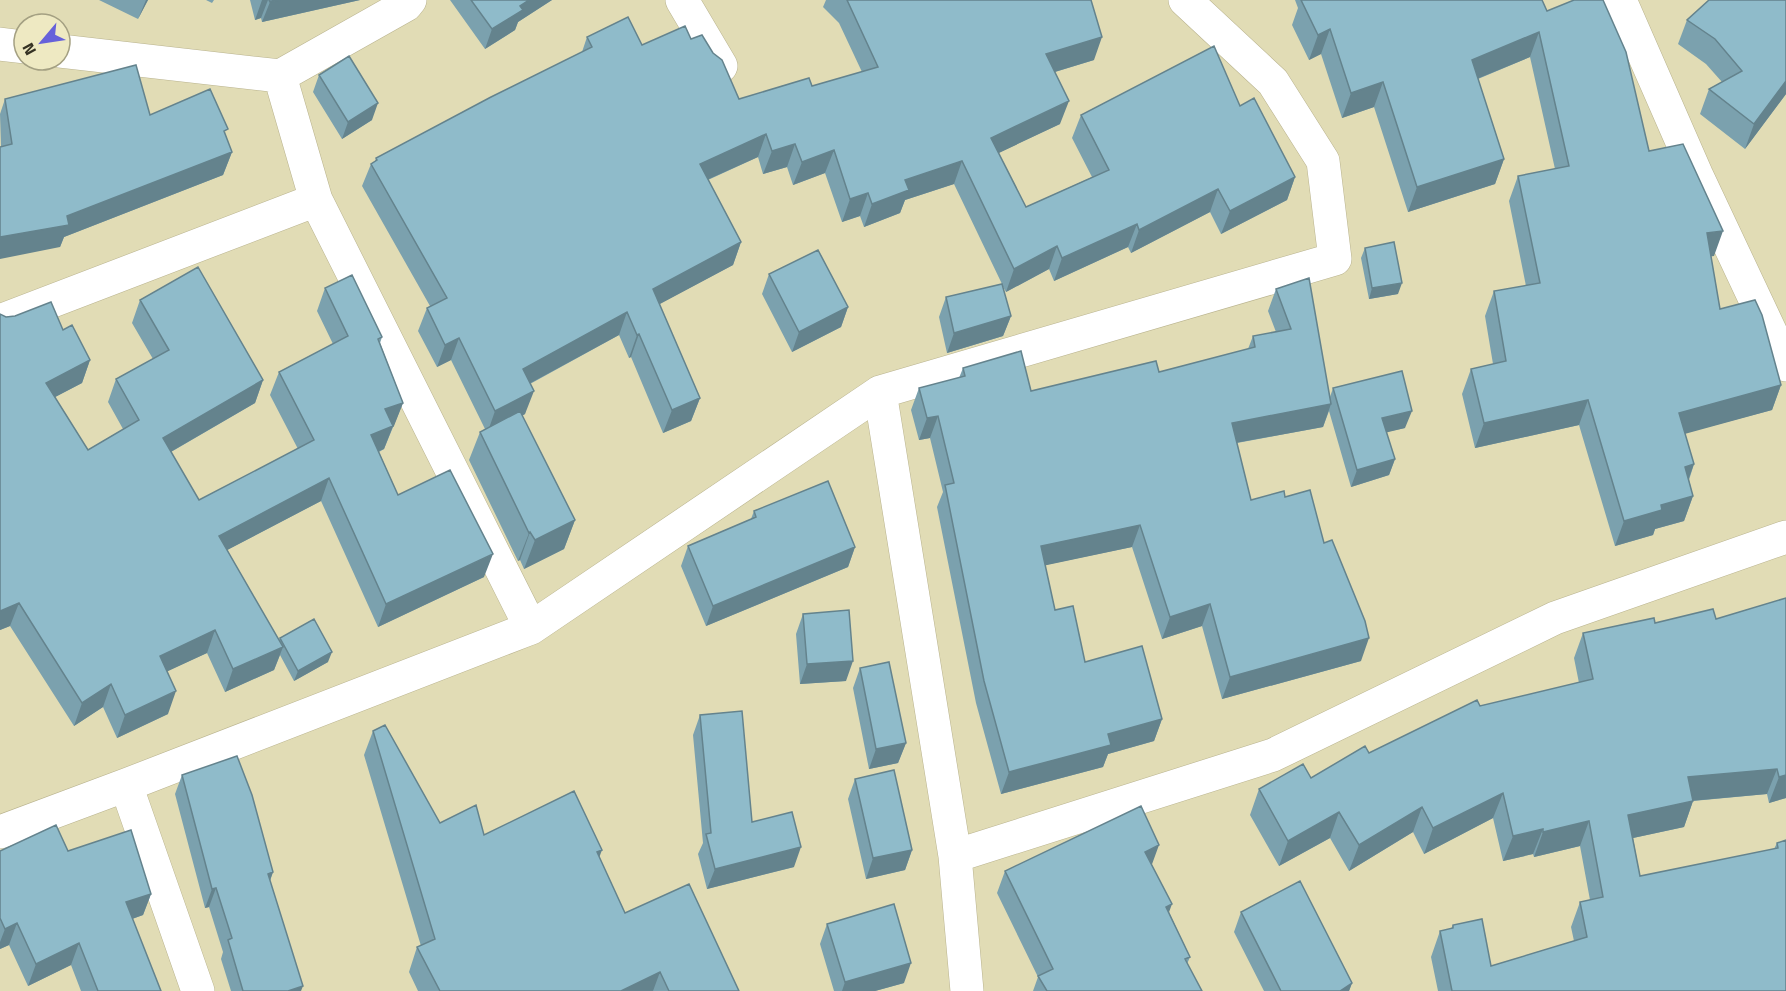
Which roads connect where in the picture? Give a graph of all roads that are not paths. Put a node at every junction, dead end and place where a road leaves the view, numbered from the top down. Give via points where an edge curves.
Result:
1 (410, 0) edge
2 (682, 0) edge
3 (1185, 0) edge
4 (1620, 0) edge
5 (72, 52) edge
6 (721, 66) edge
7 (280, 76) junction
8 (316, 200) junction
9 (0, 321) edge
10 (1786, 365) edge
11 (880, 392) junction
12 (1786, 537) edge
13 (531, 628) junction
14 (126, 785) junction
15 (0, 832) edge
16 (955, 856) junction
17 (198, 991) edge
18 (967, 991) edge

1 - 7 street
2 - 6 street
3 - 11 street via 1273,82 1323,161 1335,259
4 - 10 street via 1696,176
5 - 7 street
7 - 8 street
8 - 9 street
8 - 13 street
11 - 13 street
11 - 16 street
12 - 16 street via 1555,618 1273,755
13 - 14 street
14 - 15 street
14 - 17 street
16 - 18 street

